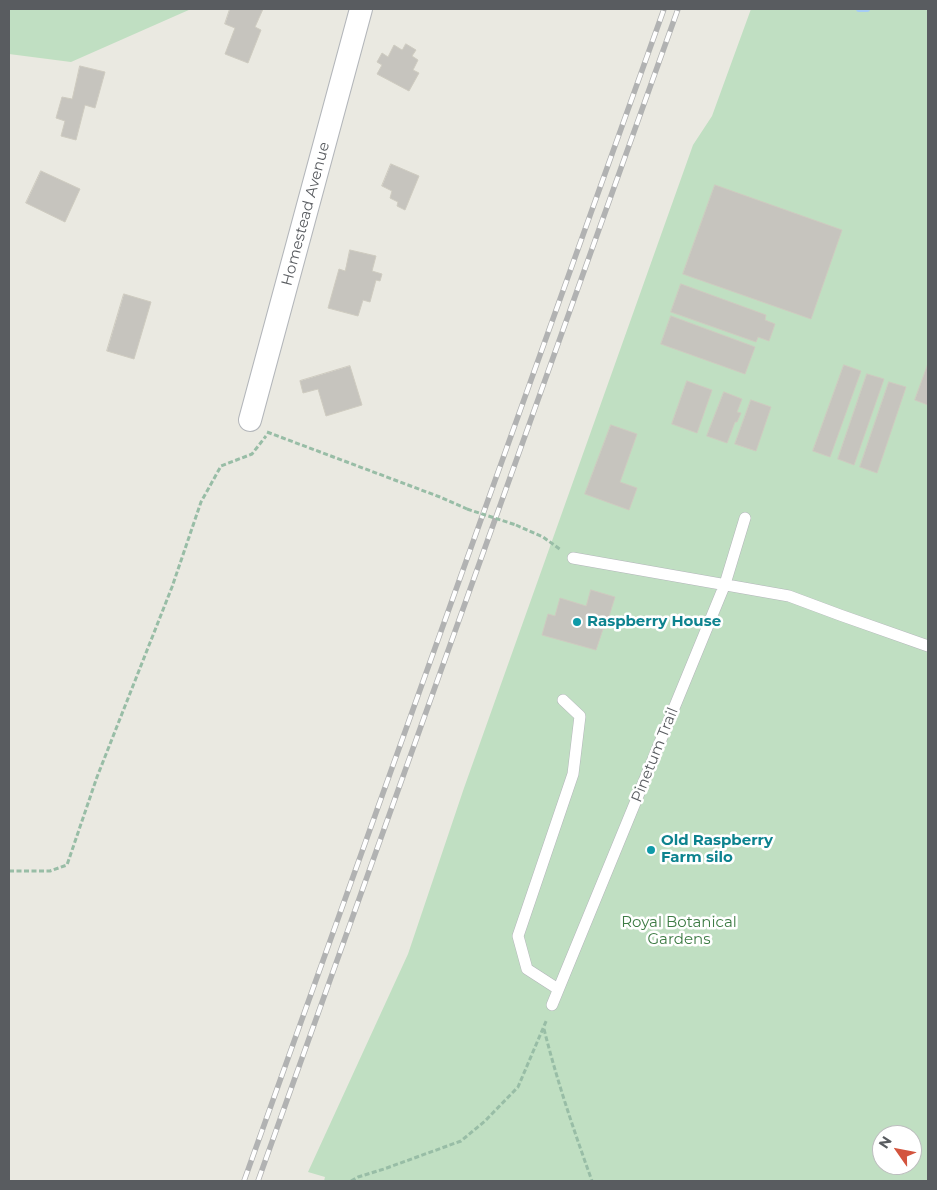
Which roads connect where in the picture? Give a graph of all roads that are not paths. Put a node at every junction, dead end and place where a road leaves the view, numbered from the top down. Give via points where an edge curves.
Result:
1 (362, 9) edge
2 (250, 420) road end
3 (745, 518) dead end
4 (573, 558) road end
5 (725, 584) junction
6 (928, 646) edge
7 (563, 700) dead end
8 (558, 989) junction
9 (552, 1005) dead end

1 - 2 street, Homestead Avenue
3 - 5 lane, Pinetum Trail
4 - 5 lane
5 - 6 lane via 789,596
5 - 8 lane, Pinetum Trail
7 - 8 lane via 580,716 573,774 518,936 527,968
8 - 9 lane, Pinetum Trail

